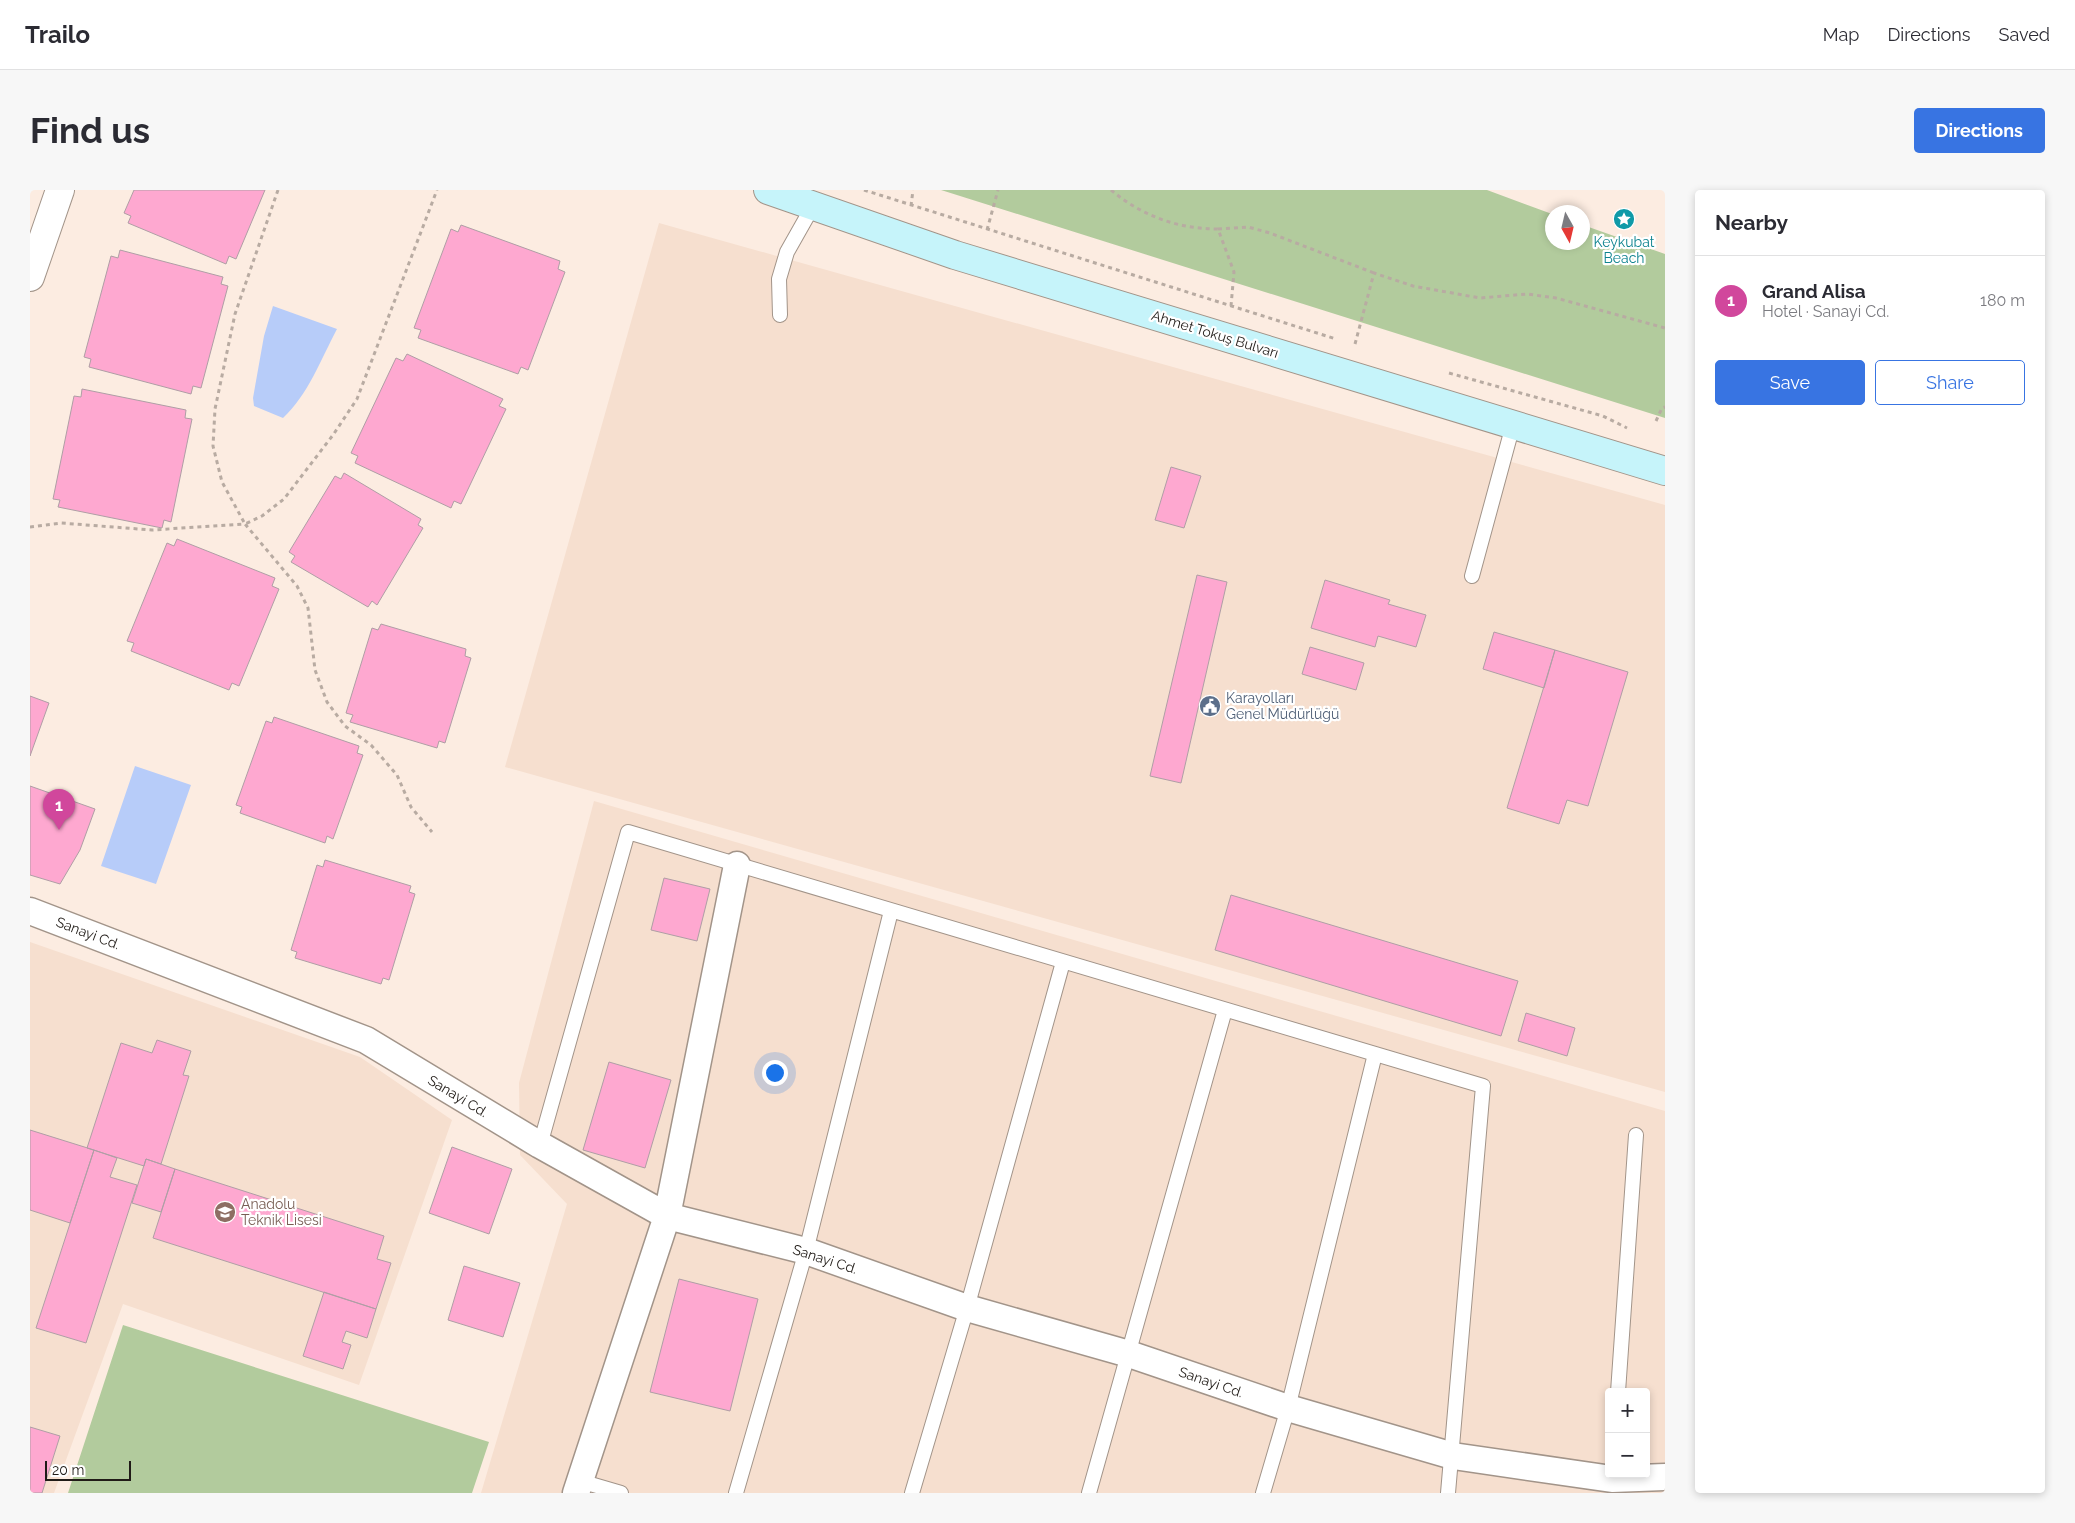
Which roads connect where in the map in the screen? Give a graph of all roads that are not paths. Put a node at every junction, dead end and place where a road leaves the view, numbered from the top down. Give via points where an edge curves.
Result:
1 (60, 190) edge
2 (768, 190) edge
3 (813, 206) junction
4 (30, 274) edge
5 (780, 315) dead end
6 (1514, 426) junction
7 (1665, 471) edge
8 (1472, 576) dead end
9 (737, 865) junction
10 (30, 911) edge
11 (891, 911) junction
12 (1063, 962) junction
13 (1225, 1010) junction
14 (1375, 1054) junction
15 (1636, 1134) dead end
16 (540, 1145) junction
17 (667, 1216) junction
18 (806, 1251) junction
19 (967, 1308) junction
20 (1129, 1354) junction
21 (1618, 1388) edge
22 (1288, 1408) junction
23 (1453, 1456) junction
24 (1665, 1477) edge
25 (1611, 1482) edge
26 (578, 1487) edge
27 (621, 1493) edge
28 (736, 1493) edge
29 (912, 1493) edge
30 (1089, 1493) edge
31 (1263, 1493) edge
32 (1448, 1493) edge

1 - 4 street
2 - 3 main road, Ahmet Tokuş Bulvarı
3 - 5 lane via 784,261 779,279
3 - 6 main road, Ahmet Tokuş Bulvarı via 955,255
6 - 7 main road, Ahmet Tokuş Bulvarı
6 - 8 lane
9 - 11 lane
9 - 16 lane via 628,832
9 - 17 street
10 - 16 street, Sanayi Cd. via 366,1040
11 - 12 lane
11 - 18 lane
12 - 13 lane
12 - 19 lane
13 - 14 lane
13 - 20 lane
14 - 22 lane
14 - 23 lane via 1483,1086
15 - 21 lane
16 - 17 street, Sanayi Cd.
17 - 18 street, Sanayi Cd.
17 - 26 street
18 - 19 street, Sanayi Cd.
18 - 28 lane
19 - 20 street, Sanayi Cd.
19 - 29 lane
20 - 22 street, Sanayi Cd.
20 - 30 lane
22 - 23 street, Sanayi Cd.
22 - 31 lane
23 - 25 street, Sanayi Cd.
23 - 32 lane
24 - 25 street, Sanayi Cd.
26 - 27 lane

